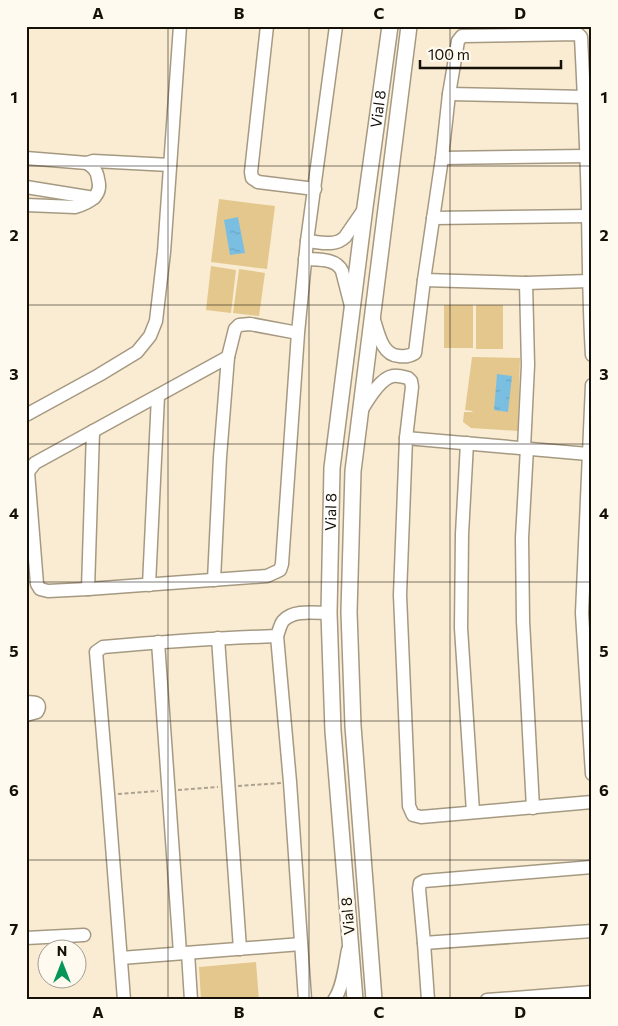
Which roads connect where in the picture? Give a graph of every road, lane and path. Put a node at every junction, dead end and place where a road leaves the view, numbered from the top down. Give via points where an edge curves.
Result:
1 (180, 26) edge
2 (267, 26) edge
3 (336, 26) edge
4 (390, 26) edge
5 (409, 26) edge
6 (449, 94) junction
7 (584, 96) junction
8 (587, 156) junction
9 (26, 158) edge
10 (442, 158) junction
11 (87, 163) junction
12 (170, 166) junction
13 (26, 188) edge
14 (315, 190) junction
15 (94, 198) junction
16 (26, 205) edge
17 (365, 207) junction
18 (588, 216) junction
19 (433, 218) junction
20 (307, 241) junction
21 (333, 243) junction
22 (305, 259) junction
23 (332, 262) junction
24 (424, 280) junction
25 (589, 281) junction
26 (526, 283) junction
27 (352, 311) junction
28 (372, 315) junction
29 (298, 333) junction
30 (391, 354) junction
31 (592, 355) edge
32 (228, 357) junction
33 (389, 377) junction
34 (592, 385) edge
35 (158, 396) junction
36 (361, 411) junction
37 (26, 415) edge
38 (93, 432) junction
39 (406, 438) junction
40 (467, 443) junction
41 (526, 448) junction
42 (588, 454) junction
43 (214, 580) junction
44 (150, 585) junction
45 (88, 589) junction
46 (329, 613) junction
47 (277, 636) junction
48 (218, 638) junction
49 (158, 642) junction
50 (26, 702) edge
51 (26, 715) edge
52 (592, 774) edge
53 (290, 782) junction
54 (229, 787) junction
55 (168, 790) junction
56 (108, 794) junction
57 (592, 802) edge
58 (533, 808) junction
59 (473, 812) junction
60 (592, 867) edge
61 (592, 930) edge
62 (84, 935) dead end
63 (26, 938) edge
64 (350, 939) junction
65 (424, 943) junction
66 (301, 944) junction
67 (240, 949) junction
68 (184, 953) junction
69 (121, 958) junction
70 (592, 992) edge
71 (124, 1000) edge
72 (191, 1000) edge
73 (304, 1000) edge
74 (334, 1000) edge
75 (355, 1000) edge
76 (374, 1000) edge
77 (428, 1000) edge
78 (487, 1000) edge

1 - 12 street
2 - 14 street via 252,178 258,182
3 - 14 street
4 - 17 main road, Vial 8
5 - 28 main road, Vial 8
6 - 7 street
6 - 7 street via 458,41 462,36 578,34 581,37
6 - 10 street
7 - 8 street
8 - 10 street
8 - 18 street
9 - 11 street
10 - 19 street
11 - 12 street
11 - 15 street via 96,172 99,184
12 - 37 street via 158,304 150,336 137,352
13 - 15 street
14 - 20 street
15 - 16 street via 75,208
17 - 21 street via 346,237
17 - 27 main road, Vial 8
18 - 19 street
18 - 25 street
19 - 24 street
20 - 21 street
20 - 22 street
21 - 23 street
22 - 23 street
22 - 29 street
23 - 27 street via 342,271
24 - 26 street
24 - 30 street via 415,353 404,357
25 - 26 street
25 - 31 street
26 - 41 street
27 - 46 main road, Vial 8 via 332,468
28 - 30 street via 383,346
28 - 36 main road, Vial 8
29 - 32 street via 239,325
29 - 43 street via 280,570 267,576
30 - 33 street
32 - 35 street
32 - 43 street
33 - 36 street via 378,386
33 - 39 street via 394,375 411,381
34 - 42 street
35 - 38 street
35 - 44 street
36 - 76 main road, Vial 8 via 353,471 349,612 353,726
38 - 45 street
38 - 45 street via 34,463 28,472 37,584 40,589 48,590
39 - 40 street
39 - 59 street via 400,595 409,806 414,815 422,817
40 - 41 street
40 - 59 street via 461,628
41 - 42 street
41 - 58 street via 523,613
42 - 52 street via 582,613
43 - 44 street
44 - 45 street
46 - 47 street via 291,616 284,620
46 - 64 main road, Vial 8 via 333,731
47 - 48 street
47 - 53 street
48 - 49 street
48 - 54 street
49 - 55 street
49 - 56 street via 103,647 96,652
50 - 51 street via 34,702 39,710
53 - 54 path
53 - 66 street
54 - 55 path
54 - 67 street
55 - 56 path
55 - 68 street
56 - 69 street
57 - 58 street
58 - 59 street
60 - 65 street via 424,881 419,889
61 - 65 street
62 - 63 street
64 - 74 street via 340,988
64 - 75 main road, Vial 8
65 - 77 street
66 - 67 street
66 - 73 street
67 - 68 street
68 - 69 street
68 - 72 street
69 - 71 street
70 - 78 street

